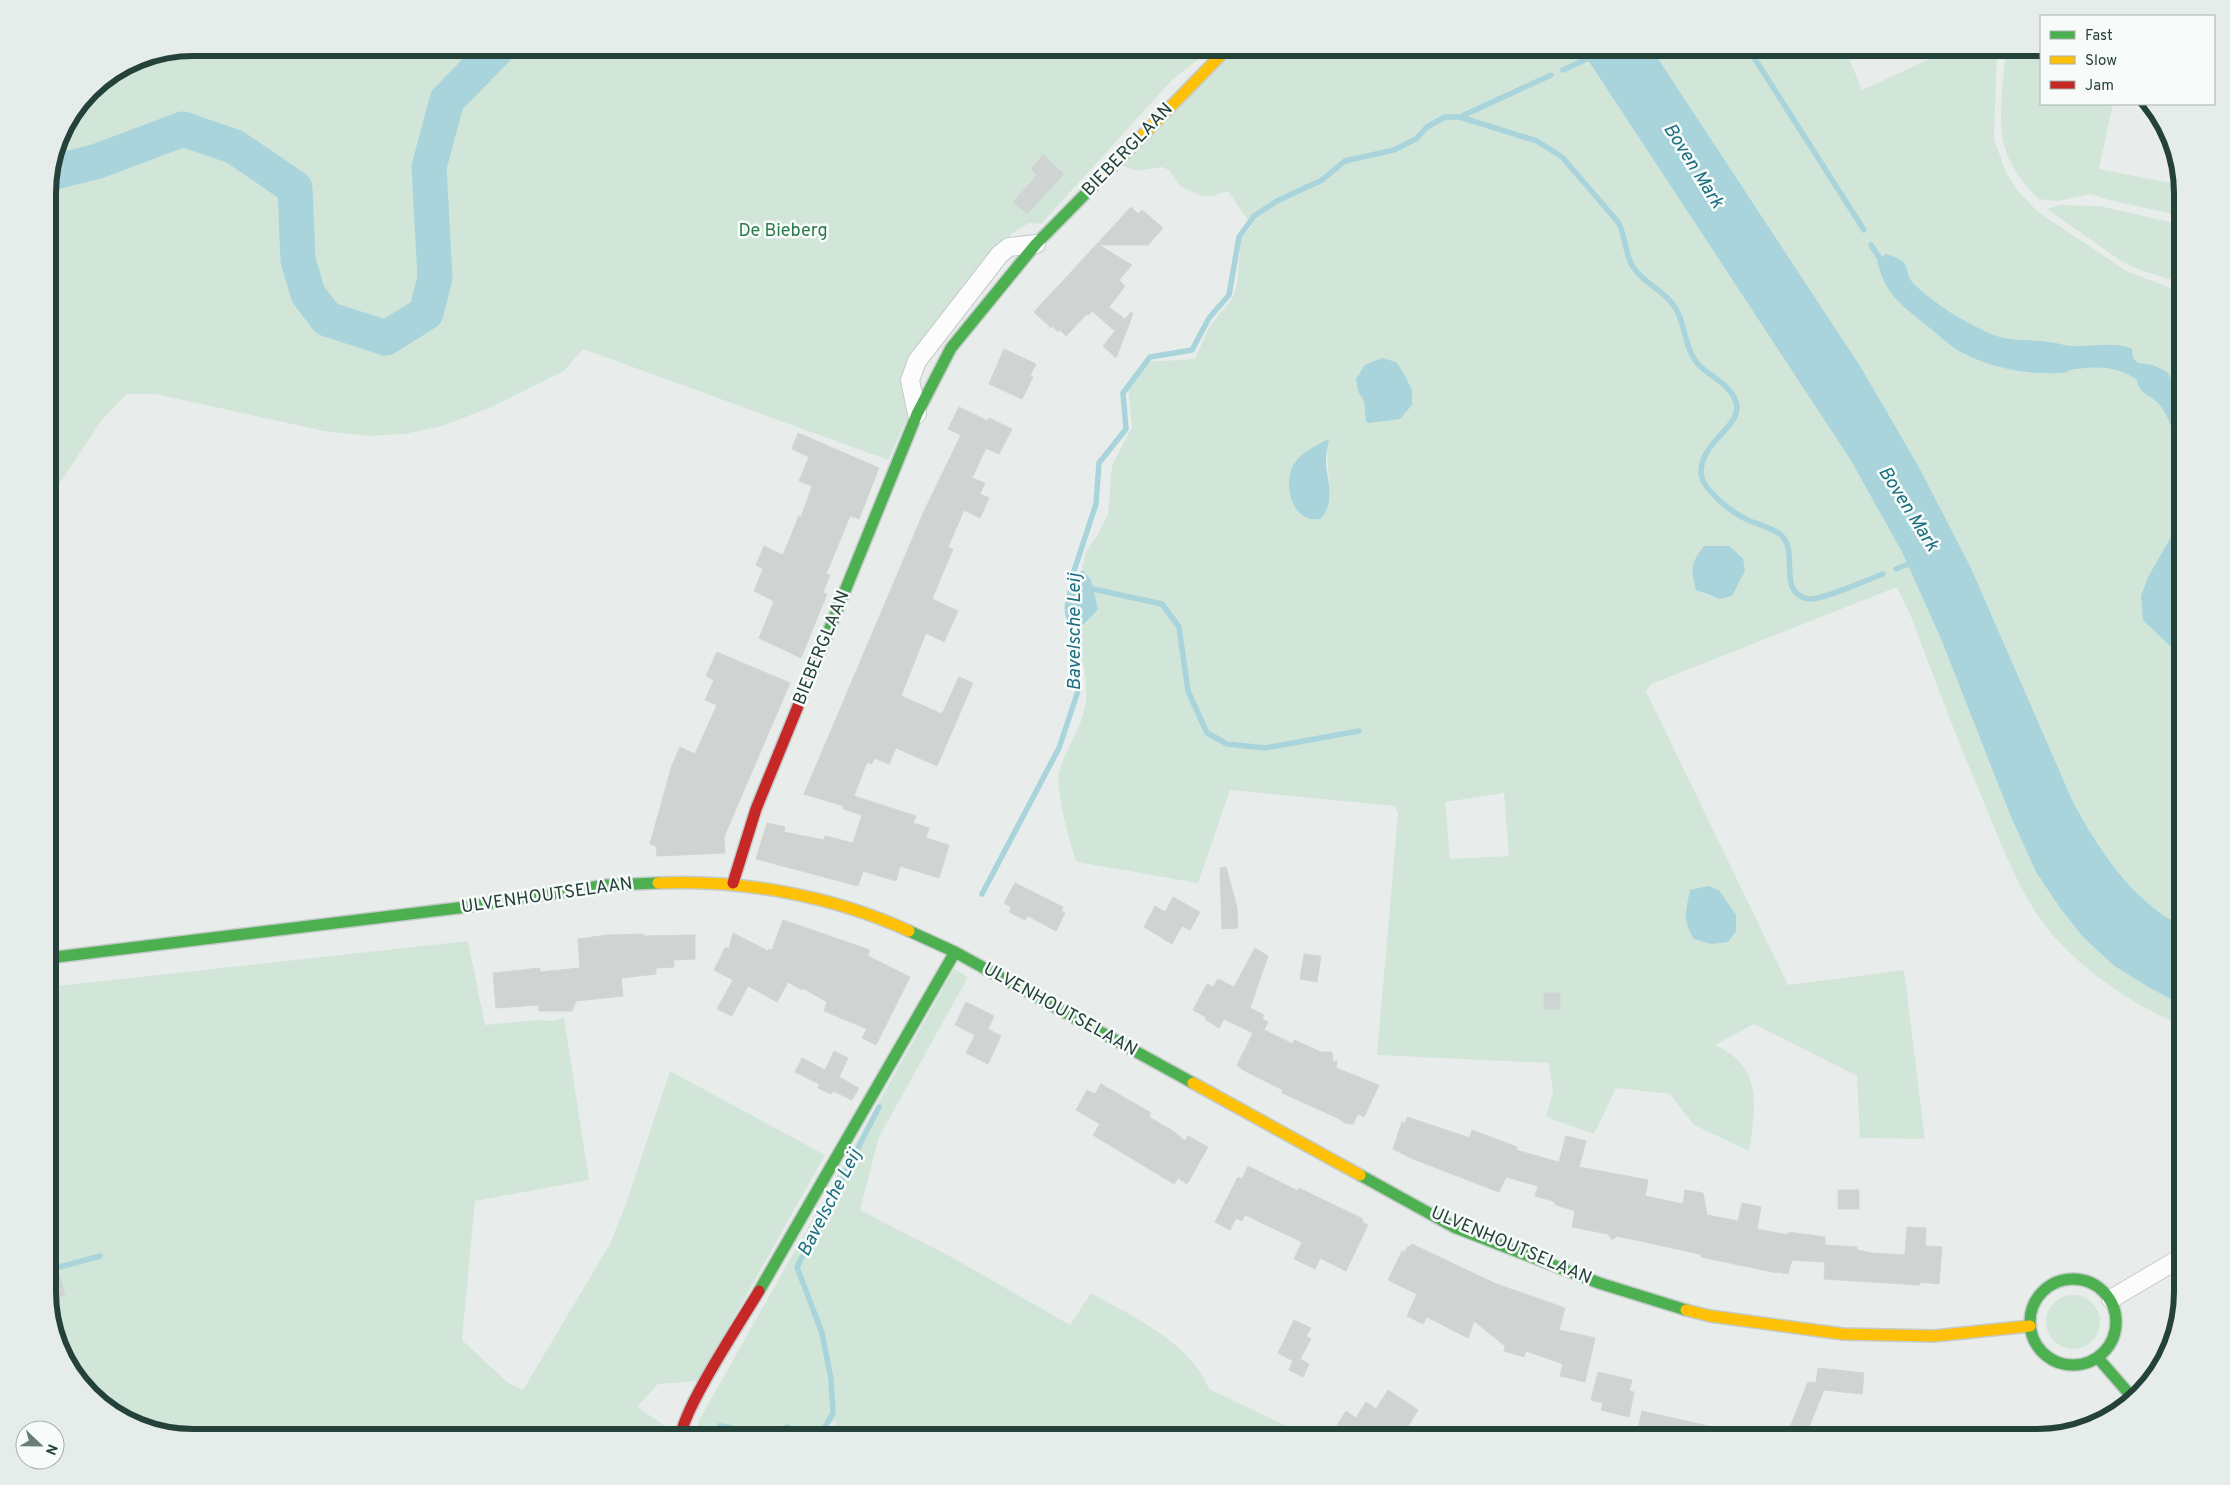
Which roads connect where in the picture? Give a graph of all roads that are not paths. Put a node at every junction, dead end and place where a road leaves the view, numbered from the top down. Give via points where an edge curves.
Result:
1 (1220, 56) edge
2 (1036, 244) junction
3 (917, 414) junction
4 (733, 883) junction
5 (955, 952) junction
6 (57, 957) edge
7 (2174, 1262) edge
8 (2111, 1299) junction
9 (2030, 1326) junction
10 (2098, 1358) junction
11 (2129, 1393) edge
12 (681, 1429) edge

1 - 2 main road, BIEBERGLAAN
2 - 3 main road, BIEBERGLAAN via 951,348
2 - 3 street via 1010,247 1000,254 917,361 910,380
3 - 4 main road, BIEBERGLAAN via 756,808
4 - 5 main road, ULVENHOUTSELAAN via 828,902 892,923
4 - 6 main road, ULVENHOUTSELAAN via 607,885 466,907
5 - 9 main road, ULVENHOUTSELAAN via 1454,1227 1599,1282 1710,1316 1843,1334 1934,1336
5 - 12 main road via 690,1409
7 - 8 street
8 - 9 main road via 2093,1282 2077,1278 2061,1280 2036,1298
8 - 10 main road via 2117,1317 2115,1336
9 - 10 main road via 2036,1345 2051,1360 2074,1365
10 - 11 main road

